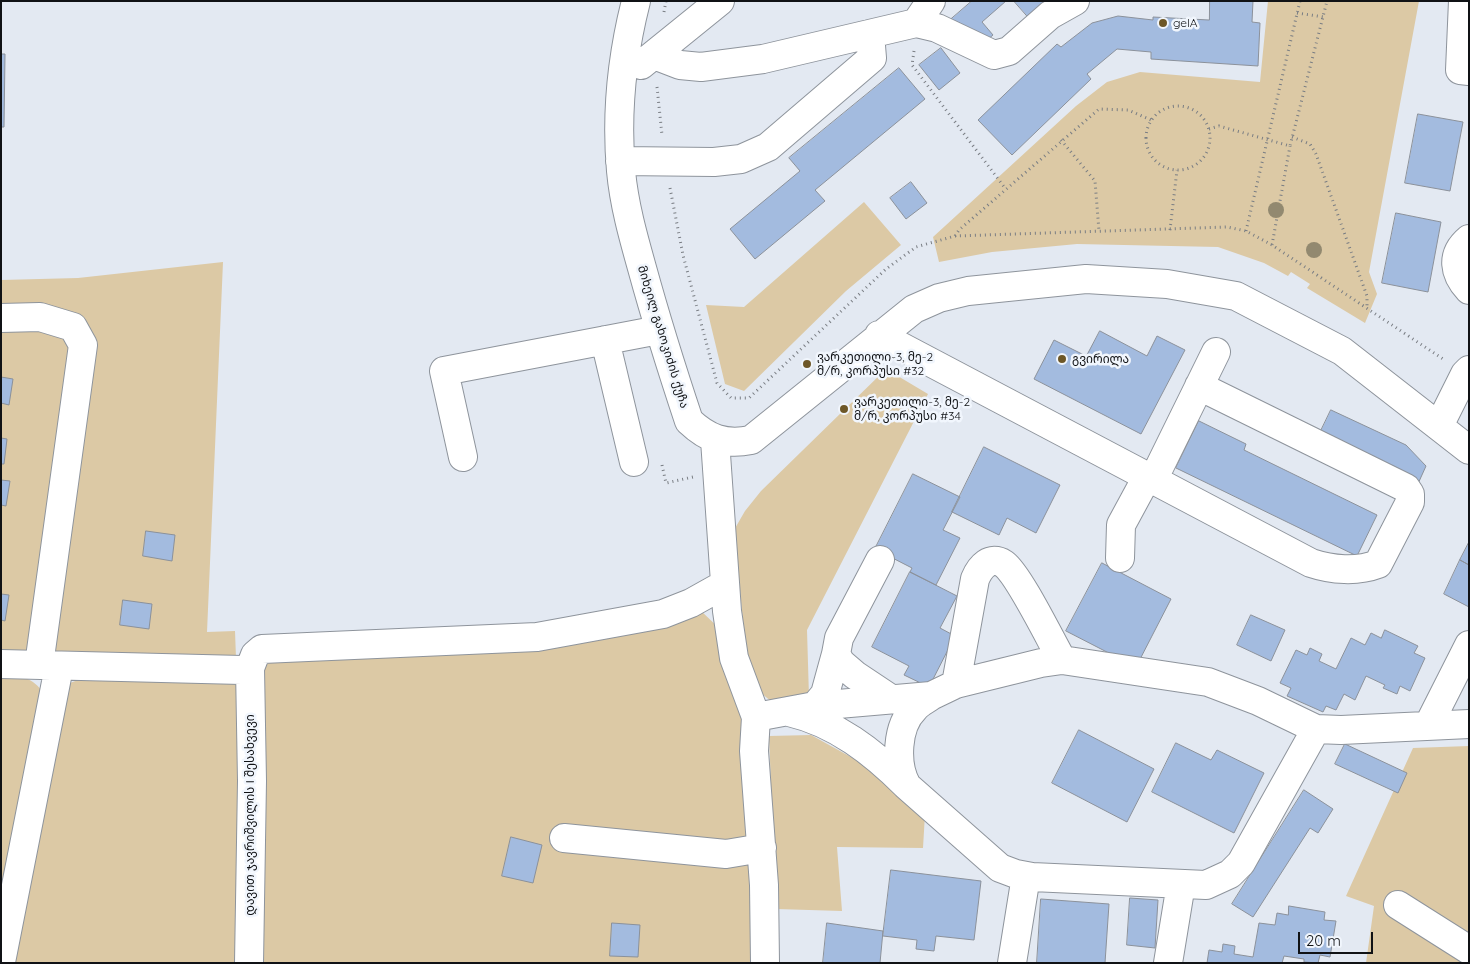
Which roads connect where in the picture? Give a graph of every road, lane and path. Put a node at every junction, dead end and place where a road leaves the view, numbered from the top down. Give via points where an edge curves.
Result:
1 (636, 1) edge
2 (666, 1) edge
3 (720, 1) edge
4 (1075, 1) edge
5 (1300, 1) edge
6 (1327, 1) edge
7 (1464, 1) edge
8 (924, 12) edge
9 (1297, 13) junction
10 (1324, 17) junction
11 (870, 34) junction
12 (654, 55) junction
13 (1469, 71) edge
14 (623, 80) junction
15 (1151, 120) junction
16 (1209, 129) junction
17 (1292, 138) junction
18 (1061, 140) junction
19 (1266, 140) junction
20 (1290, 146) junction
21 (620, 161) junction
22 (665, 162) junction
23 (1177, 170) junction
24 (1006, 188) junction
25 (1170, 230) dead end
26 (1099, 231) dead end
27 (1246, 231) dead end
28 (955, 236) dead end
29 (1469, 239) edge
30 (1272, 245) dead end
31 (916, 247) dead end
32 (1469, 290) edge
33 (1367, 308) dead end
34 (1, 318) edge
35 (659, 330) junction
36 (879, 336) junction
37 (605, 340) junction
38 (1216, 352) dead end
39 (1469, 370) edge
40 (1199, 386) junction
41 (1439, 426) junction
42 (715, 440) junction
43 (1469, 450) edge
44 (463, 457) dead end
45 (634, 462) dead end
46 (662, 464) dead end
47 (717, 471) junction
48 (1150, 478) junction
49 (1120, 558) dead end
50 (880, 560) dead end
51 (725, 584) junction
52 (1469, 645) edge
53 (836, 654) junction
54 (1062, 660) junction
55 (1, 664) edge
56 (49, 666) junction
57 (250, 668) junction
58 (956, 684) junction
59 (931, 696) junction
60 (891, 699) junction
61 (815, 706) junction
62 (785, 712) junction
63 (756, 717) junction
64 (1469, 724) edge
65 (1428, 726) junction
66 (1316, 728) junction
67 (907, 786) junction
68 (564, 838) dead end
69 (762, 848) junction
70 (1026, 876) junction
71 (1181, 884) junction
72 (1398, 905) dead end
73 (1469, 950) edge
74 (1, 962) edge
75 (249, 963) edge
76 (765, 963) edge
77 (1012, 963) edge
78 (1168, 963) edge

1 - 14 street, მიხეილ გახოკიძის ქუჩა via 627,38
2 - 12 path
3 - 12 street
4 - 8 street via 1050,15 1009,51 994,55 936,28
5 - 9 path
6 - 10 path
7 - 13 street via 1460,70
8 - 11 street
8 - 24 path via 912,65
9 - 10 path
9 - 19 path
10 - 17 path
11 - 12 street via 763,59 700,67 680,66
11 - 22 street via 872,58 768,147 741,159
12 - 14 street
12 - 22 path
14 - 21 street, მიხეილ გახოკიძის ქუჩა via 618,124
15 - 16 path via 1167,107 1188,107 1197,112
15 - 18 path via 1128,110 1099,109
15 - 23 path via 1146,130 1148,151 1163,166
16 - 19 path via 1219,126
16 - 23 path via 1208,150 1202,159 1194,166
17 - 20 path
17 - 33 path via 1310,144 1316,154 1367,296
18 - 24 path
18 - 26 path via 1095,181
19 - 20 path
19 - 27 path
20 - 30 path
21 - 22 street
21 - 35 street, მიხეილ გახოკიძის ქუჩა via 629,222
22 - 31 path via 683,255 717,383 732,398 749,398 880,276
23 - 25 path
24 - 28 path
29 - 32 street via 1462,245 1456,261 1458,279
34 - 56 street via 40,317 73,327 83,345
35 - 37 street
35 - 42 street, მიხეილ გახოკიძის ქუჩა via 689,421
36 - 41 street, მიხეილ გახოკიძის ქუჩა via 914,309 939,298 968,291 1086,279 1167,284 1236,296 1333,346
36 - 42 street, მიხეილ გახოკიძის ქუჩა via 750,440
36 - 48 street
37 - 44 street via 444,372
37 - 45 street
38 - 40 street
39 - 41 street
40 - 48 street
40 - 48 street via 1406,488 1410,502 1384,557 1370,567 1330,569 1311,563
41 - 43 street, მიხეილ გახოკიძის ქუჩა
42 - 47 street
46 - 47 path via 666,482
47 - 51 street
48 - 49 street via 1121,525
50 - 53 street via 839,638
51 - 57 street via 677,608 626,622 537,636 262,649 255,655
51 - 63 street via 734,658
52 - 65 street
53 - 60 street via 855,675
53 - 61 street via 825,694
54 - 58 street
54 - 58 street via 1016,579 1004,565 996,561 987,562 979,568 975,579
54 - 66 street via 1208,682
55 - 56 street
56 - 57 street
56 - 74 street
57 - 75 street, დავით ჯავრიშვილის I შესახვევი
58 - 59 street
59 - 60 street
59 - 67 street via 914,709 899,743 899,764
60 - 61 street
61 - 62 street
62 - 63 street
62 - 67 street via 823,724 856,742 878,757
63 - 69 street via 754,751
64 - 65 street
65 - 66 street
66 - 71 street via 1241,863 1230,874 1206,885
67 - 70 street via 1000,868
68 - 69 street via 726,854
69 - 76 street
70 - 71 street
70 - 77 street
71 - 78 street
72 - 73 street

